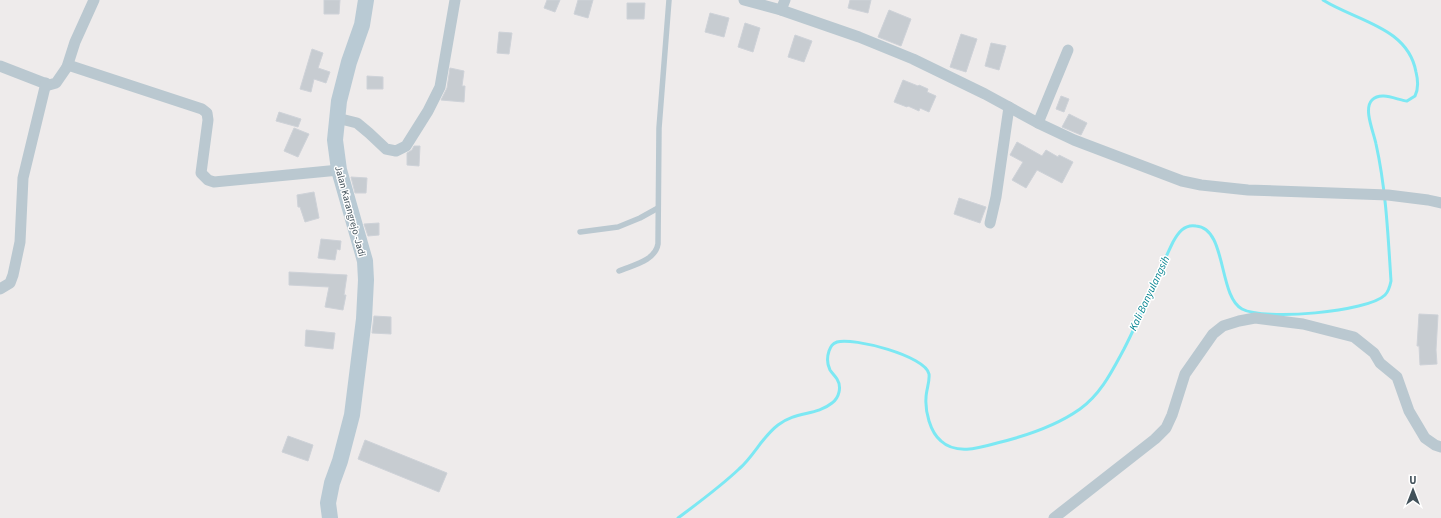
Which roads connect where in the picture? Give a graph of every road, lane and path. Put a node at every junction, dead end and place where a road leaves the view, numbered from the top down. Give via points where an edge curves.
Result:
1 (94, 0) edge
2 (366, 0) edge
3 (455, 0) edge
4 (669, 0) edge
5 (744, 0) edge
6 (783, 5) edge
7 (1068, 50) dead end
8 (0, 66) edge
9 (67, 66) junction
10 (46, 83) junction
11 (1009, 107) junction
12 (337, 118) junction
13 (1038, 124) junction
14 (339, 170) junction
15 (1441, 203) edge
16 (658, 208) junction
17 (990, 223) dead end
18 (580, 232) dead end
19 (619, 271) dead end
20 (0, 289) edge
21 (1441, 447) edge
22 (330, 518) edge
23 (1054, 518) edge

1 - 9 street
2 - 12 street, Jalan Karangrejo -Jadi via 362,25 339,100
3 - 12 street via 440,87 406,146 396,151 386,149 356,123
4 - 16 lane via 659,128
5 - 6 street
6 - 11 street via 913,59
7 - 13 street
8 - 10 street
9 - 10 street via 56,83
9 - 14 street via 202,109 207,113 201,173 208,180 214,182
10 - 20 street via 23,178 20,242 13,275 10,283
11 - 13 street
11 - 17 street
12 - 14 street, Jalan Karangrejo -Jadi via 335,140
13 - 15 street via 1150,170 1201,185 1248,190 1388,194
14 - 22 street, Jalan Karangrejo -Jadi via 365,262 366,280 364,319 352,415 332,483 328,503
16 - 18 lane via 618,227
16 - 19 lane via 658,244 655,253 646,260
21 - 23 street via 1435,446 1425,438 1409,411 1397,377 1354,337 1302,324 1256,318 1239,321 1223,326 1214,334 1185,374 1166,428

